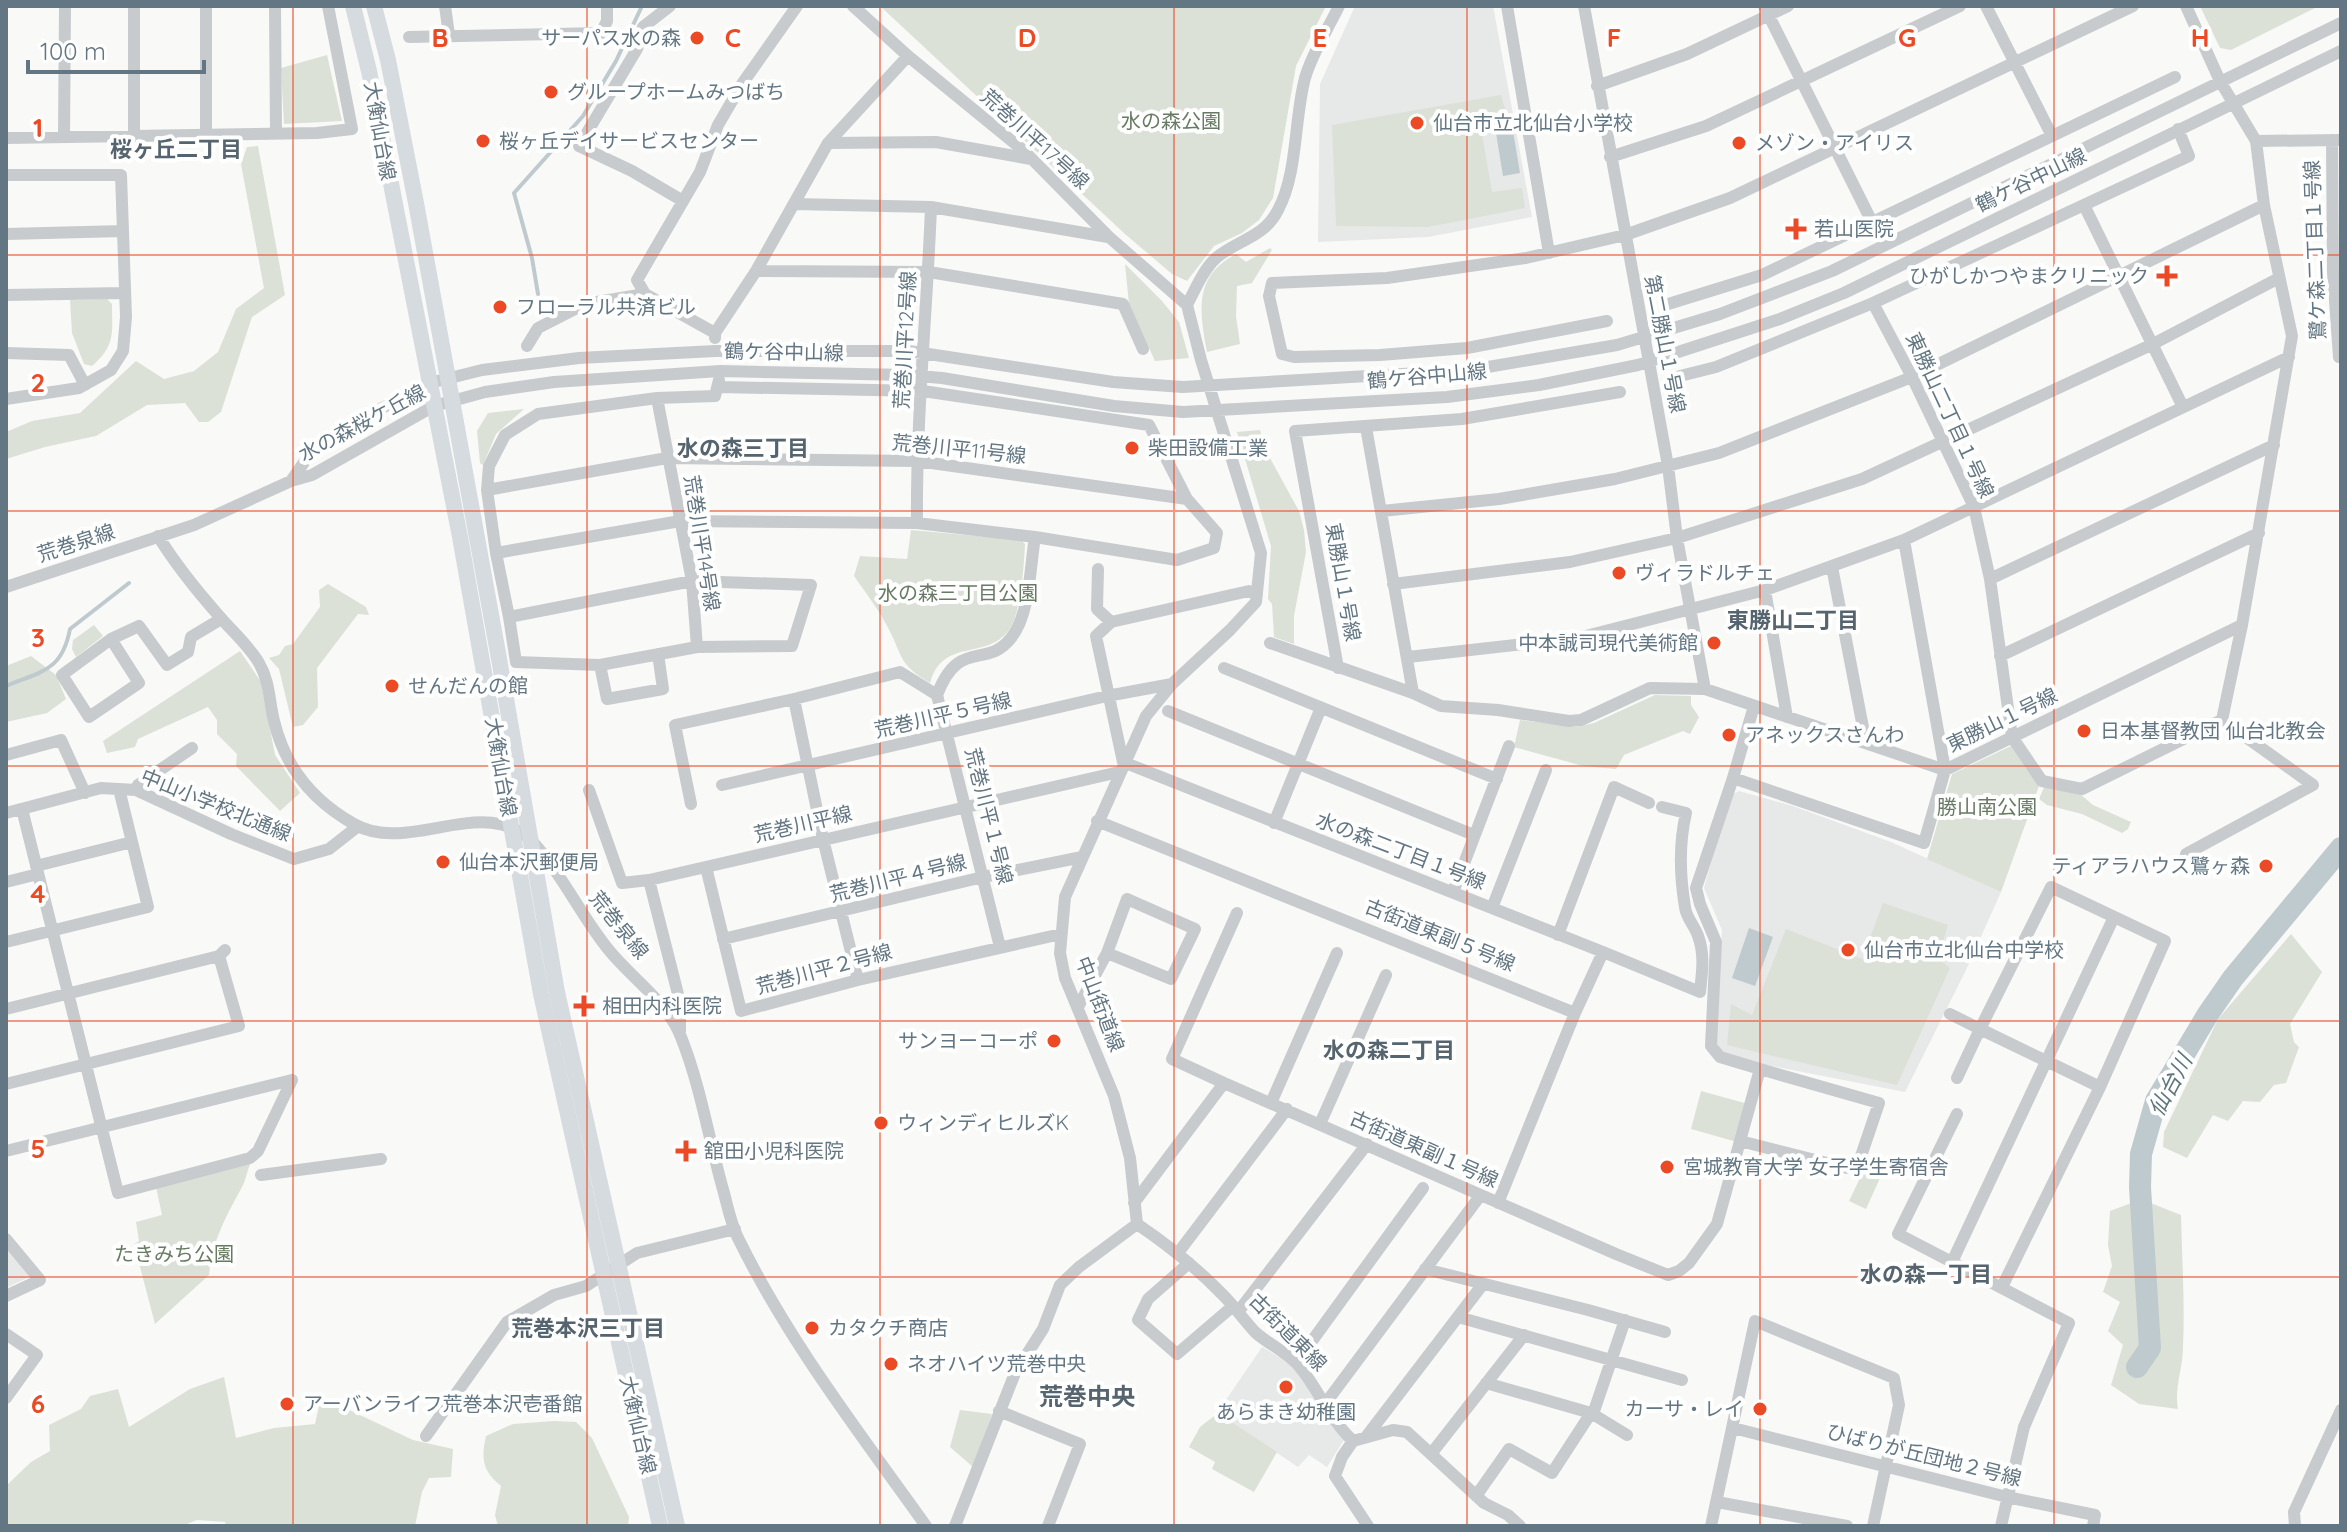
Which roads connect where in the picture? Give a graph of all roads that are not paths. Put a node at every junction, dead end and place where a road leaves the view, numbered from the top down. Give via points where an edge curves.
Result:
1 (65, 6) edge
2 (134, 6) edge
3 (206, 6) edge
4 (275, 6) edge
5 (328, 6) edge
6 (353, 6) edge
7 (374, 6) edge
8 (445, 6) edge
9 (607, 6) edge
10 (670, 6) edge
11 (797, 6) edge
12 (853, 6) edge
13 (1339, 6) edge
14 (1507, 6) edge
15 (1788, 6) edge
16 (1960, 6) edge
17 (1986, 6) edge
18 (2133, 6) edge
19 (2186, 6) edge
20 (1587, 7) edge
21 (1766, 11) edge
22 (2341, 23) edge
23 (449, 35) junction
24 (409, 37) dead end
25 (2341, 51) edge
26 (908, 56) junction
27 (2014, 63) junction
28 (2175, 77) dead end
29 (2220, 81) junction
30 (1801, 82) junction
31 (1597, 86) junction
32 (2232, 102) junction
33 (2121, 104) junction
34 (2130, 125) junction
35 (2178, 129) junction
36 (276, 134) junction
37 (2051, 134) junction
38 (206, 135) junction
39 (134, 136) junction
40 (64, 137) junction
41 (6, 138) edge
42 (2337, 140) edge
43 (2256, 141) junction
44 (828, 143) junction
45 (1835, 150) junction
46 (1610, 157) junction
47 (1032, 159) junction
48 (1980, 170) junction
49 (6, 175) edge
50 (1991, 194) junction
51 (683, 201) junction
52 (794, 204) junction
53 (2084, 205) junction
54 (2264, 205) junction
55 (931, 207) junction
56 (1990, 222) junction
57 (1873, 224) junction
58 (123, 231) junction
59 (6, 234) edge
60 (1625, 235) junction
61 (1109, 237) junction
62 (2000, 244) junction
63 (1549, 253) junction
64 (756, 271) junction
65 (929, 272) junction
66 (1762, 275) junction
67 (2120, 275) junction
68 (2279, 278) junction
69 (1713, 292) junction
70 (125, 293) junction
71 (645, 294) junction
72 (6, 295) edge
73 (1771, 296) junction
74 (1873, 303) junction
75 (1187, 305) junction
76 (1665, 305) dead end
77 (1720, 314) junction
78 (1794, 314) junction
79 (1607, 321) dead end
80 (1583, 326) junction
81 (1801, 332) junction
82 (715, 333) junction
83 (1644, 337) junction
84 (1707, 344) junction
85 (2153, 344) junction
86 (527, 346) dead end
87 (1467, 348) junction
88 (1143, 349) dead end
89 (715, 351) junction
90 (1587, 351) junction
91 (924, 352) junction
92 (6, 353) edge
93 (1380, 355) junction
94 (2289, 357) junction
95 (2340, 357) edge
96 (2325, 358) dead end
97 (1648, 362) junction
98 (1714, 367) junction
99 (1470, 370) junction
100 (720, 371) junction
101 (1594, 375) junction
102 (923, 376) junction
103 (1680, 376) dead end
104 (1381, 377) junction
105 (1912, 377) junction
106 (447, 378) junction
107 (430, 383) junction
108 (85, 385) junction
109 (719, 387) junction
110 (923, 391) junction
111 (1620, 392) dead end
112 (1598, 396) junction
113 (657, 398) junction
114 (6, 399) edge
115 (451, 400) junction
116 (1401, 400) junction
117 (434, 406) junction
118 (2183, 407) junction
119 (1403, 424) junction
120 (1366, 427) junction
121 (1942, 439) junction
122 (2274, 445) junction
123 (667, 458) junction
124 (917, 461) junction
125 (1668, 466) junction
126 (291, 481) junction
127 (487, 490) junction
128 (1187, 499) junction
129 (1974, 507) junction
130 (1382, 511) junction
131 (680, 521) junction
132 (917, 523) junction
133 (2259, 533) junction
134 (158, 536) junction
135 (1035, 537) junction
136 (1677, 538) junction
137 (1904, 540) junction
138 (496, 553) junction
139 (1832, 567) junction
140 (1098, 569) dead end
141 (1990, 579) junction
142 (692, 581) junction
143 (1393, 584) junction
144 (6, 587) edge
145 (1765, 590) junction
146 (1257, 594) junction
147 (1690, 611) junction
148 (509, 617) junction
149 (221, 619) junction
150 (1111, 622) junction
151 (2242, 625) junction
152 (111, 639) junction
153 (1270, 643) dead end
154 (697, 647) junction
155 (658, 654) junction
156 (2000, 656) junction
157 (1408, 657) junction
158 (600, 665) junction
159 (1224, 668) dead end
160 (1338, 668) junction
161 (1172, 684) junction
162 (1705, 689) junction
163 (1413, 693) junction
164 (937, 695) junction
165 (1107, 696) junction
166 (794, 699) junction
167 (1754, 706) junction
168 (1320, 710) junction
169 (1168, 711) dead end
170 (1787, 717) junction
171 (2222, 720) junction
172 (948, 734) junction
173 (2012, 737) junction
174 (1866, 743) junction
175 (1509, 746) dead end
176 (192, 748) dead end
177 (6, 755) edge
178 (1298, 765) junction
179 (809, 767) junction
180 (1121, 767) junction
181 (1546, 770) dead end
182 (1945, 770) junction
183 (1733, 778) junction
184 (1497, 779) junction
185 (722, 785) dead end
186 (119, 789) junction
187 (136, 790) junction
188 (589, 790) dead end
189 (85, 793) junction
190 (515, 802) junction
191 (1649, 803) dead end
192 (691, 804) dead end
193 (966, 807) junction
194 (1662, 807) dead end
195 (22, 809) junction
196 (6, 813) edge
197 (1097, 821) junction
198 (1274, 823) junction
199 (357, 827) junction
200 (1474, 835) junction
201 (823, 839) junction
202 (132, 842) junction
203 (1082, 857) junction
204 (2202, 866) dead end
205 (706, 867) junction
206 (37, 870) junction
207 (983, 877) junction
208 (649, 880) junction
209 (6, 882) edge
210 (1453, 892) junction
211 (1492, 908) junction
212 (843, 913) junction
213 (1237, 913) dead end
214 (2114, 917) junction
215 (53, 931) junction
216 (1061, 934) junction
217 (1558, 935) junction
218 (723, 939) junction
219 (6, 942) edge
220 (1000, 947) junction
221 (1603, 952) junction
222 (1107, 953) junction
223 (1337, 953) dead end
224 (1386, 975) dead end
225 (858, 980) junction
226 (549, 993) junction
227 (69, 994) junction
228 (1078, 1007) junction
229 (6, 1009) edge
230 (1575, 1013) junction
231 (1950, 1014) dead end
232 (1980, 1029) junction
233 (680, 1033) junction
234 (2048, 1061) junction
235 (86, 1064) junction
236 (1760, 1069) junction
237 (1957, 1078) dead end
238 (1224, 1083) junction
239 (6, 1084) edge
240 (2100, 1087) junction
241 (1271, 1103) junction
242 (1287, 1109) junction
243 (1957, 1114) dead end
244 (1320, 1124) junction
245 (101, 1126) junction
246 (1740, 1141) junction
247 (1367, 1144) junction
248 (6, 1151) edge
249 (381, 1159) dead end
250 (261, 1175) dead end
251 (1423, 1188) dead end
252 (1480, 1196) junction
253 (1134, 1203) junction
254 (1498, 1203) junction
255 (1137, 1224) junction
256 (735, 1229) junction
257 (6, 1239) edge
258 (1178, 1253) junction
259 (1952, 1262) junction
260 (1189, 1263) junction
261 (1425, 1269) junction
262 (1483, 1284) junction
263 (2002, 1287) junction
264 (6, 1296) edge
265 (1235, 1309) junction
266 (1458, 1317) junction
267 (1625, 1320) junction
268 (1665, 1332) dead end
269 (6, 1334) edge
270 (1524, 1335) junction
271 (1612, 1360) junction
272 (1296, 1363) junction
273 (1682, 1380) dead end
274 (1486, 1383) junction
275 (6, 1398) edge
276 (1325, 1404) junction
277 (2341, 1410) edge
278 (999, 1411) junction
279 (1592, 1414) junction
280 (1733, 1428) junction
281 (1627, 1435) dead end
282 (426, 1436) dead end
283 (1359, 1439) junction
284 (1431, 1454) junction
285 (1886, 1465) junction
286 (1476, 1496) junction
287 (2007, 1497) junction
288 (1717, 1502) junction
289 (660, 1526) edge
290 (677, 1526) edge
291 (926, 1526) edge
292 (955, 1526) edge
293 (1048, 1526) edge
294 (1368, 1526) edge
295 (1520, 1526) edge
296 (1711, 1526) edge
297 (1847, 1526) edge
298 (1873, 1526) edge
299 (2001, 1526) edge
300 (2093, 1526) edge
301 (2295, 1526) edge

1 - 40 street
2 - 39 street
3 - 38 street
4 - 36 street
5 - 36 street via 352,129
6 - 107 main road, 大衡仙台線
7 - 106 main road, 大衡仙台線
8 - 23 street
9 - 23 street via 601,33
10 - 51 street via 643,27 637,49 579,146
11 - 51 street via 718,125
12 - 26 street, 荒巻川平17号線
13 - 75 street via 1305,81 1278,211 1265,229 1210,264
14 - 63 street
15 - 21 street
16 - 30 street
17 - 27 street
18 - 27 street
19 - 29 street
20 - 31 street, 第二勝山１号線
21 - 30 street
21 - 31 street via 1687,54
22 - 29 street, 水の森桜ケ丘線
23 - 24 street
25 - 32 street, 鶴ケ谷中山線
26 - 44 street
26 - 47 street, 荒巻川平17号線
27 - 37 street
27 - 45 street
28 - 33 street
29 - 32 street
29 - 34 street, 水の森桜ケ丘線
30 - 45 street
30 - 46 street via 1706,126
31 - 46 street, 第二勝山１号線
32 - 35 street, 鶴ケ谷中山線
32 - 43 street
33 - 34 street
33 - 37 street
34 - 50 street, 水の森桜ケ丘線
35 - 53 street via 2189,156
35 - 56 street, 鶴ケ谷中山線
36 - 38 street
37 - 48 street
38 - 39 street
39 - 40 street
40 - 41 street
42 - 43 street
42 - 95 street, 鷺ケ森二丁目１号線 via 2333,272
43 - 54 street
44 - 47 street via 936,142
44 - 52 street
45 - 57 street
45 - 60 street via 1730,198
46 - 60 street, 第二勝山１号線
47 - 61 street, 荒巻川平17号線
48 - 50 street
48 - 57 street
49 - 58 street via 121,175
50 - 73 street, 水の森桜ケ丘線
51 - 71 street via 637,280
52 - 55 street
52 - 64 street
53 - 62 street
53 - 67 street
54 - 67 street
54 - 68 street
55 - 61 street
55 - 65 street, 荒巻川平12号線
56 - 62 street
56 - 78 street, 鶴ケ谷中山線
57 - 66 street
58 - 59 street
58 - 70 street
60 - 63 street
60 - 83 street, 第二勝山１号線
61 - 75 street, 荒巻川平17号線
62 - 74 street
63 - 93 street via 1387,278 1272,283 1269,296 1282,354
64 - 65 street
64 - 82 street
65 - 88 street via 1123,304
65 - 91 street, 荒巻川平12号線
66 - 69 street
66 - 73 street
67 - 85 street
67 - 105 street
68 - 85 street
68 - 94 street via 2292,336
69 - 76 street
69 - 77 street
70 - 72 street
70 - 108 street via 123,351 111,370
71 - 82 street
71 - 86 street via 585,304 538,328
73 - 77 street, 水の森桜ケ丘線
74 - 81 street
74 - 105 street, 東勝山二丁目１号線
75 - 146 street via 1261,553
77 - 83 street, 水の森桜ケ丘線
78 - 81 street
78 - 84 street, 鶴ケ谷中山線
79 - 80 street
80 - 87 street
80 - 90 street
81 - 98 street
82 - 89 street
83 - 90 street, 水の森桜ケ丘線
83 - 97 street, 第二勝山１号線
84 - 97 street, 鶴ケ谷中山線
84 - 98 street
85 - 118 street
85 - 121 street
87 - 93 street
87 - 99 street
89 - 91 street, 水の森桜ケ丘線
89 - 106 street, 水の森桜ケ丘線 via 579,358
90 - 99 street, 水の森桜ケ丘線
91 - 102 street, 荒巻川平12号線
91 - 104 street, 水の森桜ケ丘線 via 1183,387
92 - 108 street via 69,355
93 - 104 street
94 - 118 street
94 - 122 street
95 - 96 street
97 - 101 street, 鶴ケ谷中山線
97 - 125 street, 第二勝山１号線
98 - 103 street
99 - 104 street, 水の森桜ケ丘線
100 - 102 street, 鶴ケ谷中山線
100 - 109 street
100 - 115 street, 鶴ケ谷中山線 via 554,382
101 - 112 street
101 - 116 street, 鶴ケ谷中山線
102 - 110 street, 荒巻川平12号線
102 - 116 street, 鶴ケ谷中山線 via 1171,411
105 - 121 street, 東勝山二丁目１号線
105 - 125 street via 1719,453
106 - 107 street, 水の森桜ケ丘線
106 - 115 main road, 大衡仙台線
107 - 117 main road, 大衡仙台線
107 - 126 street, 水の森桜ケ丘線 via 314,448
108 - 114 street
109 - 110 street
109 - 113 street via 715,396
110 - 124 street, 荒巻川平12号線
110 - 128 street via 1149,425
111 - 112 street
112 - 119 street
113 - 123 street, 荒巻川平14号線
113 - 127 street via 538,414 505,435 489,466
115 - 117 street, 水の森桜ケ丘線
115 - 190 main road, 大衡仙台線
116 - 119 street
117 - 126 street, 水の森桜ケ丘線 via 312,475
117 - 190 main road, 大衡仙台線
118 - 129 street
119 - 120 street
120 - 130 street
120 - 160 street, 東勝山１号線 via 1295,431
121 - 129 street, 東勝山二丁目１号線
121 - 136 street via 1862,479
122 - 133 street
122 - 141 street
123 - 124 street, 荒巻川平11号線
123 - 127 street, 荒巻川平11号線
123 - 131 street, 荒巻川平14号線
124 - 128 street, 荒巻川平11号線
124 - 132 street, 荒巻川平12号線
125 - 130 street via 1499,499
125 - 136 street, 第二勝山１号線
126 - 134 street, 水の森桜ケ丘線
127 - 138 street
128 - 135 street via 1217,533 1214,548 1177,560
129 - 137 street
129 - 141 street, 東勝山二丁目１号線
130 - 143 street
131 - 132 street
131 - 138 street
131 - 142 street, 荒巻川平14号線
132 - 135 street
133 - 151 street
133 - 156 street
134 - 144 street, 荒巻泉線
134 - 149 street, 荒巻泉線
135 - 164 street via 1015,634 999,649 954,664
136 - 143 street via 1570,562
136 - 147 street, 第二勝山１号線
137 - 139 street
137 - 182 street
138 - 148 street
139 - 145 street
139 - 174 street
140 - 150 street via 1097,609
141 - 156 street, 東勝山二丁目１号線
142 - 148 street
142 - 154 street, 荒巻川平14号線
142 - 154 street via 811,585 792,646
143 - 157 street
145 - 147 street
145 - 170 street
146 - 150 street via 1249,591
146 - 161 street, 中山街道線 via 1251,608
147 - 157 street via 1578,638
147 - 162 street, 第二勝山１号線
148 - 158 street via 516,662
149 - 152 street via 191,637 188,652 167,665 139,626
149 - 199 street, 荒巻泉線 via 259,663 269,685 280,746 290,765 329,808
150 - 165 street via 1096,636
151 - 171 street
151 - 173 street, 東勝山１号線
152 - 152 street via 62,675 89,717 139,683
153 - 160 street
154 - 155 street
155 - 158 street
155 - 158 street via 663,689 607,699
156 - 173 street, 東勝山二丁目１号線
157 - 163 street
159 - 168 street
160 - 163 street, 東勝山１号線
161 - 165 street, 荒巻川平５号線
161 - 180 street, 中山街道線 via 1146,716
162 - 163 street, 東勝山１号線 via 1650,688 1569,721 1441,706
162 - 167 street, 東勝山１号線
164 - 166 street via 900,672
164 - 172 street, 荒巻川平１号線
165 - 172 street, 荒巻川平５号線
165 - 180 street
166 - 179 street
166 - 192 street via 675,725
167 - 170 street, 東勝山１号線
167 - 183 street
168 - 178 street
168 - 184 street
169 - 178 street
170 - 174 street, 東勝山１号線
171 - 173 street via 2082,789 2042,781
171 - 204 street via 2313,785 2186,854
172 - 179 street, 荒巻川平５号線
172 - 193 street, 荒巻川平１号線
173 - 182 street, 東勝山１号線
174 - 182 street, 東勝山１号線
175 - 184 street
176 - 187 street
177 - 189 street via 61,740
178 - 198 street
178 - 200 street
179 - 185 street, 荒巻川平５号線
179 - 201 street
180 - 193 street, 荒巻川平線
180 - 197 street, 中山街道線
180 - 198 street, 水の森二丁目１号線
181 - 211 street
182 - 183 street via 1924,843
183 - 236 street via 1696,888 1716,942 1711,1046 1720,1057
184 - 200 street
186 - 187 street, 中山小学校北通線
186 - 189 street, 中山小学校北通線
186 - 202 street
187 - 199 street, 中山小学校北通線 via 294,859 329,849
188 - 208 street via 622,883
189 - 195 street, 中山小学校北通線
190 - 226 main road, 大衡仙台線
191 - 217 street via 1614,787
193 - 201 street, 荒巻川平線
193 - 207 street, 荒巻川平１号線
194 - 221 street, 水の森二丁目１号線 via 1686,813 1681,874 1685,909 1703,957 1700,992
195 - 196 street, 中山小学校北通線
195 - 206 street
197 - 203 street, 中山街道線
197 - 230 street, 古街道東副５号線
198 - 210 street, 水の森二丁目１号線
199 - 233 street, 荒巻泉線 via 405,832 481,821 518,831 537,846 611,954
200 - 210 street
201 - 205 street, 荒巻川平線
201 - 212 street
202 - 206 street
202 - 215 street via 148,907
203 - 207 street, 荒巻川平４号線
203 - 216 street, 中山街道線 via 1065,897
205 - 208 street, 荒巻川平線
205 - 218 street, 荒巻川平２号線
206 - 209 street
206 - 215 street
207 - 212 street, 荒巻川平４号線
207 - 220 street, 荒巻川平１号線
208 - 233 street via 680,1002
210 - 211 street, 水の森二丁目１号線
211 - 217 street, 水の森二丁目１号線
212 - 218 street, 荒巻川平４号線
212 - 225 street
213 - 238 street, 古街道東副１号線 via 1172,1059
214 - 232 street via 2051,887
214 - 234 street
214 - 240 street via 2165,941
215 - 219 street
215 - 227 street
216 - 220 street, 荒巻川平２号線
216 - 228 street, 中山街道線 via 1065,978
217 - 221 street, 水の森二丁目１号線
218 - 225 street, 荒巻川平２号線 via 741,1011
220 - 225 street, 荒巻川平２号線
221 - 230 street
222 - 222 street via 1127,899 1195,929 1171,979
222 - 228 street
223 - 241 street
224 - 244 street
226 - 289 main road, 大衡仙台線
226 - 290 main road, 大衡仙台線
227 - 229 street
227 - 235 street
227 - 235 street via 222,953 239,1026
228 - 253 street, 中山街道線 via 1114,1096 1130,1158
230 - 254 street
231 - 232 street
232 - 234 street
232 - 237 street
233 - 256 street, 荒巻泉線
234 - 240 street
234 - 259 street
235 - 239 street
235 - 245 street
236 - 246 street
236 - 246 street via 1879,1103 1858,1165 1847,1168
238 - 241 street, 古街道東副１号線
238 - 253 street
240 - 263 street
241 - 242 street, 古街道東副１号線
242 - 244 street, 古街道東副１号線
242 - 258 street
243 - 259 street via 1898,1234
244 - 247 street, 古街道東副１号線
245 - 245 street via 130,1119 292,1080 250,1158 118,1193
245 - 248 street
246 - 254 street, 古街道東副１号線 via 1717,1224 1689,1263 1668,1275
247 - 252 street, 古街道東副１号線
247 - 265 street
249 - 250 street
251 - 272 street
252 - 254 street, 古街道東副１号線
252 - 261 street
253 - 255 street, 中山街道線
255 - 258 street, 古街道東線
255 - 278 street via 1060,1285
256 - 282 street via 629,1257 586,1286 554,1295 507,1322
256 - 291 street, 荒巻泉線 via 802,1352
257 - 264 street via 40,1280
258 - 260 street, 古街道東線
259 - 263 street
260 - 265 street, 古街道東線
260 - 265 street via 1148,1299 1138,1320 1177,1354
261 - 262 street
261 - 276 street
262 - 266 street
262 - 267 street
263 - 287 street via 2069,1323 2024,1427
265 - 272 street, 古街道東線 via 1258,1335
266 - 270 street
266 - 283 street
267 - 268 street
267 - 271 street
269 - 275 street via 37,1355
270 - 271 street
270 - 274 street
271 - 273 street
271 - 279 street
272 - 276 street, 古街道東線
274 - 279 street
274 - 284 street
276 - 283 street, 古街道東線 via 1342,1431
277 - 301 street via 2294,1512
278 - 292 street
278 - 293 street via 1080,1444
279 - 281 street
279 - 286 street via 1552,1473 1509,1449
280 - 285 street, ひばりが丘団地２号線
280 - 285 street via 1755,1321 1894,1378 1899,1405
280 - 288 street
283 - 284 street via 1407,1432
283 - 294 street via 1342,1457 1335,1476
284 - 286 street
285 - 287 street, ひばりが丘団地２号線
285 - 298 street
286 - 295 street
287 - 299 street
287 - 300 street, ひばりが丘団地２号線 via 2095,1515
288 - 296 street
288 - 297 street

